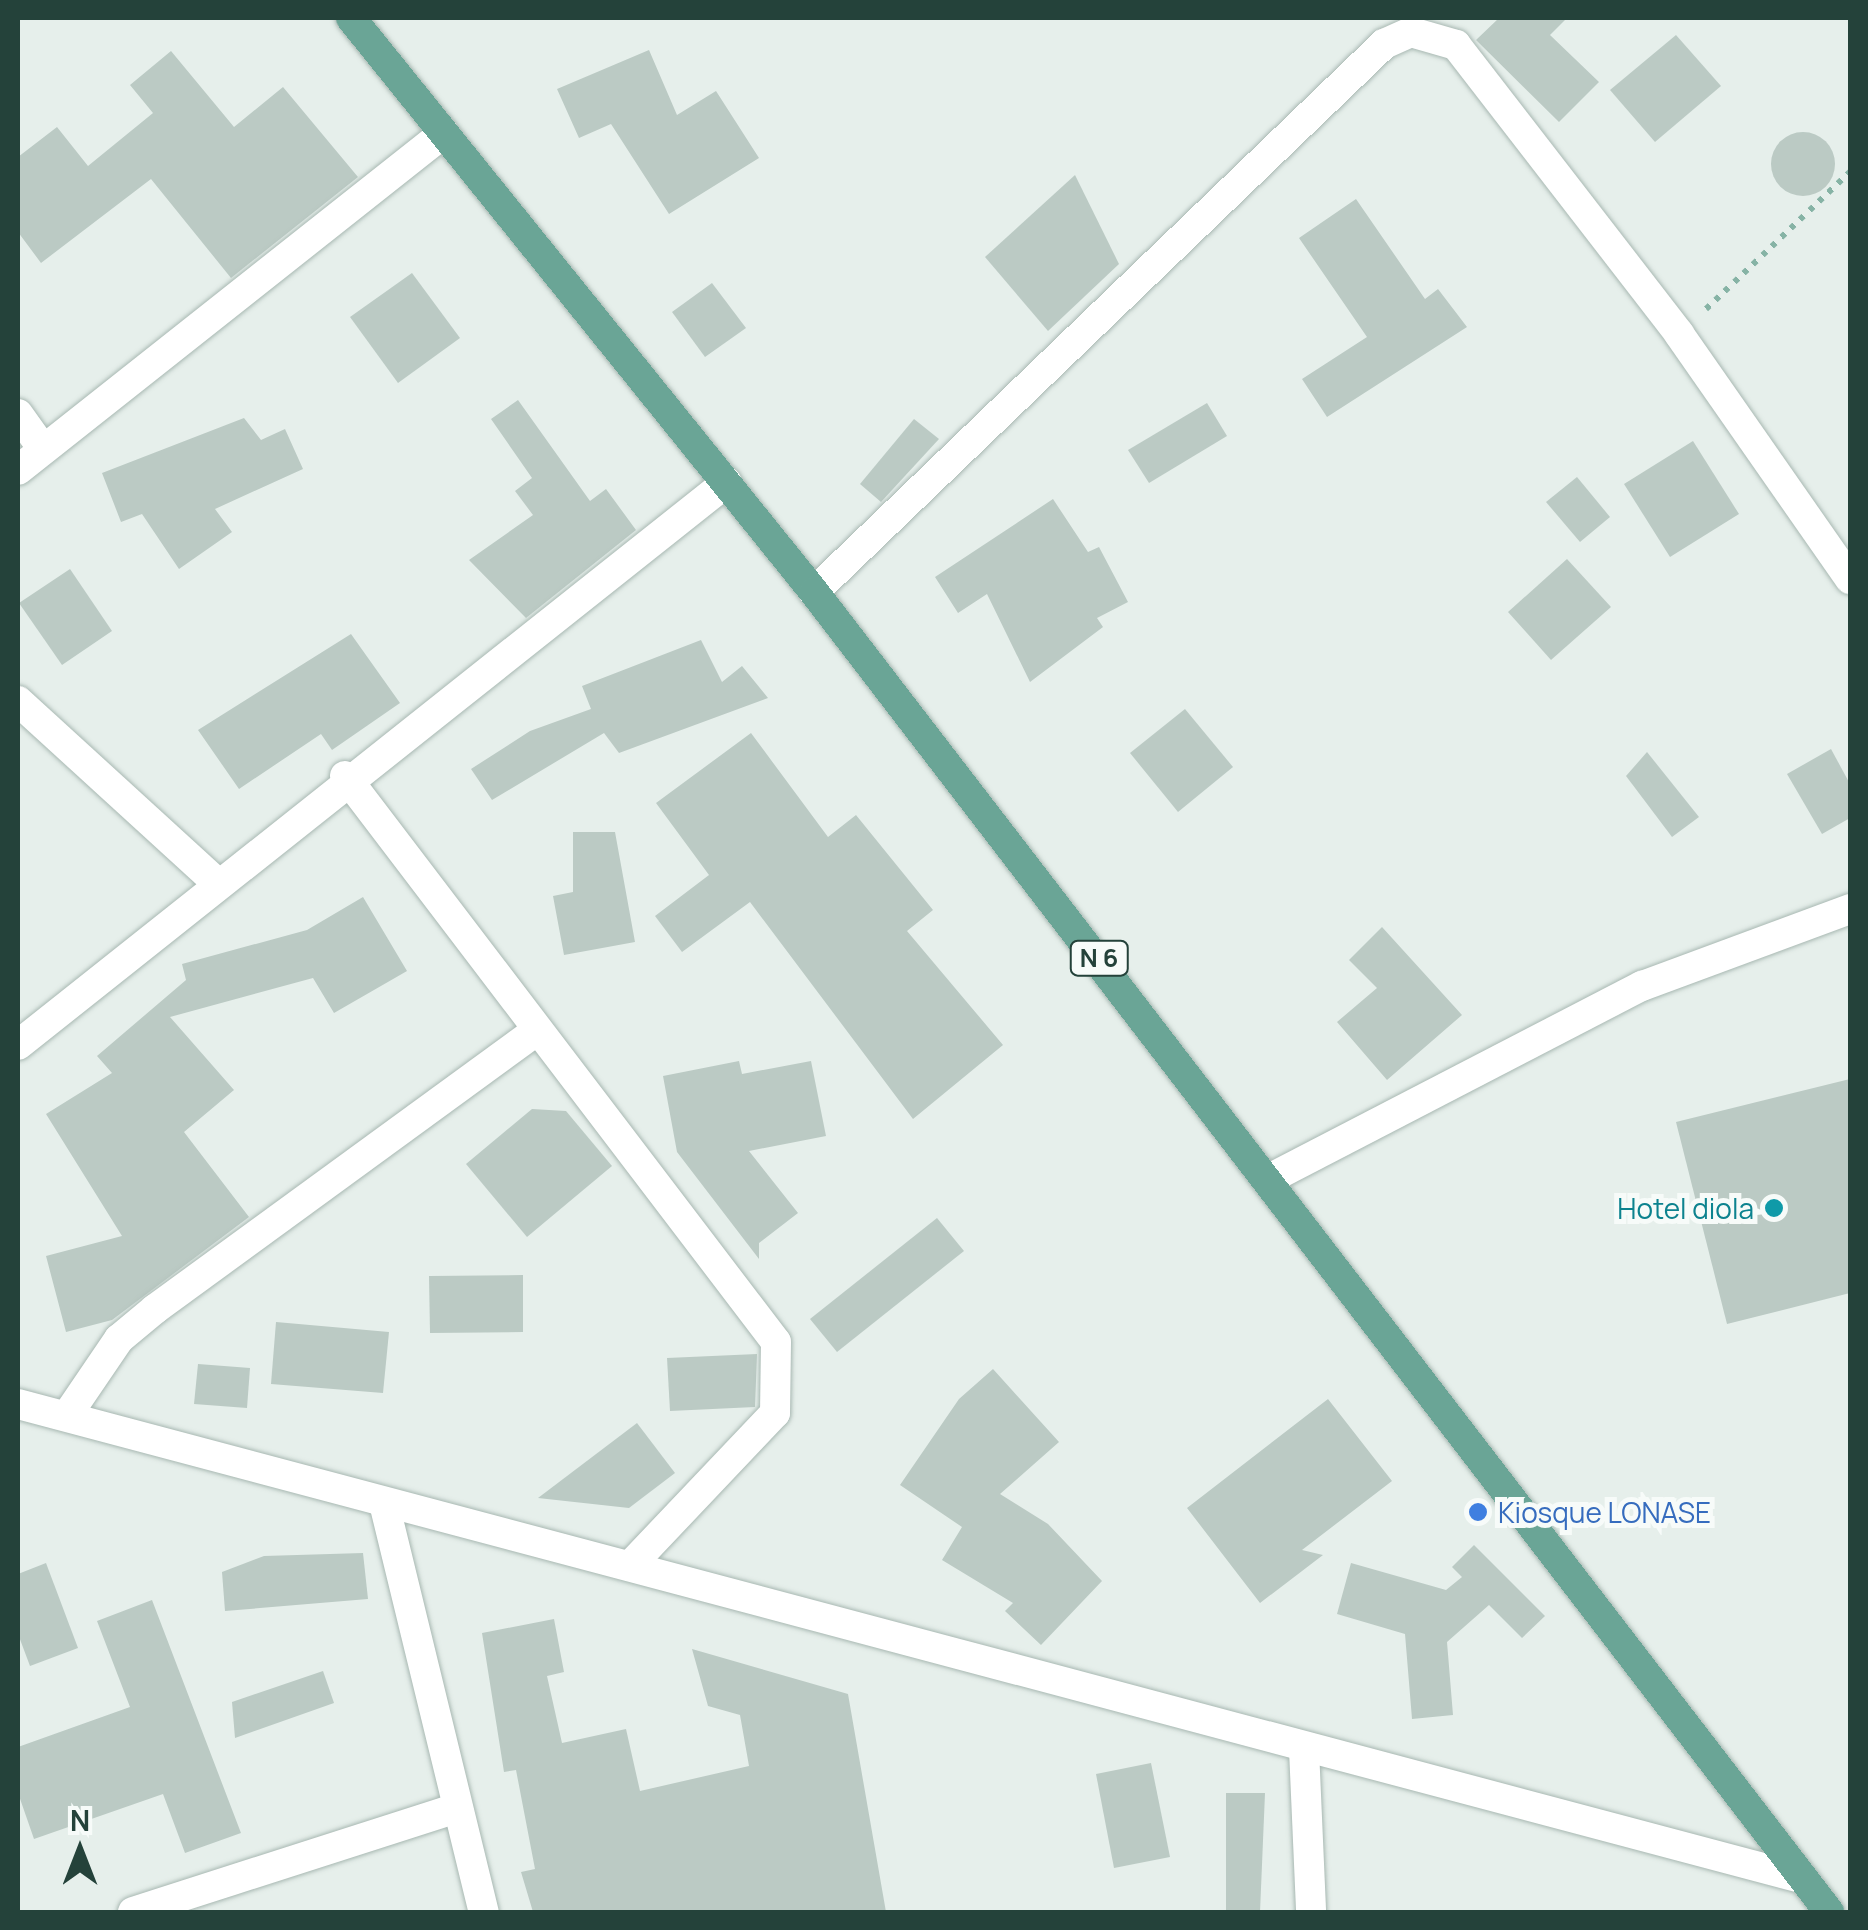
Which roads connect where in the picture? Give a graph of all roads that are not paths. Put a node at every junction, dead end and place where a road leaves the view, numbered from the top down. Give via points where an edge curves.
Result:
1 (352, 18) edge
2 (444, 133) junction
3 (18, 414) edge
4 (44, 449) junction
5 (18, 470) edge
6 (727, 482) junction
7 (1850, 580) edge
8 (814, 592) junction
9 (18, 701) edge
10 (345, 776) junction
11 (216, 882) junction
12 (1850, 908) edge
13 (536, 1030) junction
14 (18, 1045) edge
15 (1271, 1178) junction
16 (18, 1404) edge
17 (68, 1414) junction
18 (384, 1503) junction
19 (630, 1566) junction
20 (1304, 1749) junction
21 (454, 1809) junction
22 (1801, 1878) junction
23 (133, 1912) edge
24 (484, 1912) edge
25 (1312, 1912) edge
26 (1829, 1912) edge

1 - 2 main road, N 6
2 - 4 street
2 - 6 main road, N 6
3 - 4 street
4 - 5 street
6 - 8 main road, N 6
6 - 10 street
7 - 8 street via 1679,334 1456,44 1411,32 1384,44
8 - 15 main road, N 6
9 - 11 street
10 - 11 street
10 - 13 street
11 - 14 street
12 - 15 street via 1642,986
13 - 17 street via 154,1309 119,1339
13 - 19 street via 776,1342 775,1413
15 - 22 main road, N 6
16 - 17 street
17 - 18 street
18 - 19 street
18 - 21 street
19 - 20 street
20 - 22 street
20 - 25 street
21 - 23 street
21 - 24 street
22 - 26 main road, N 6

